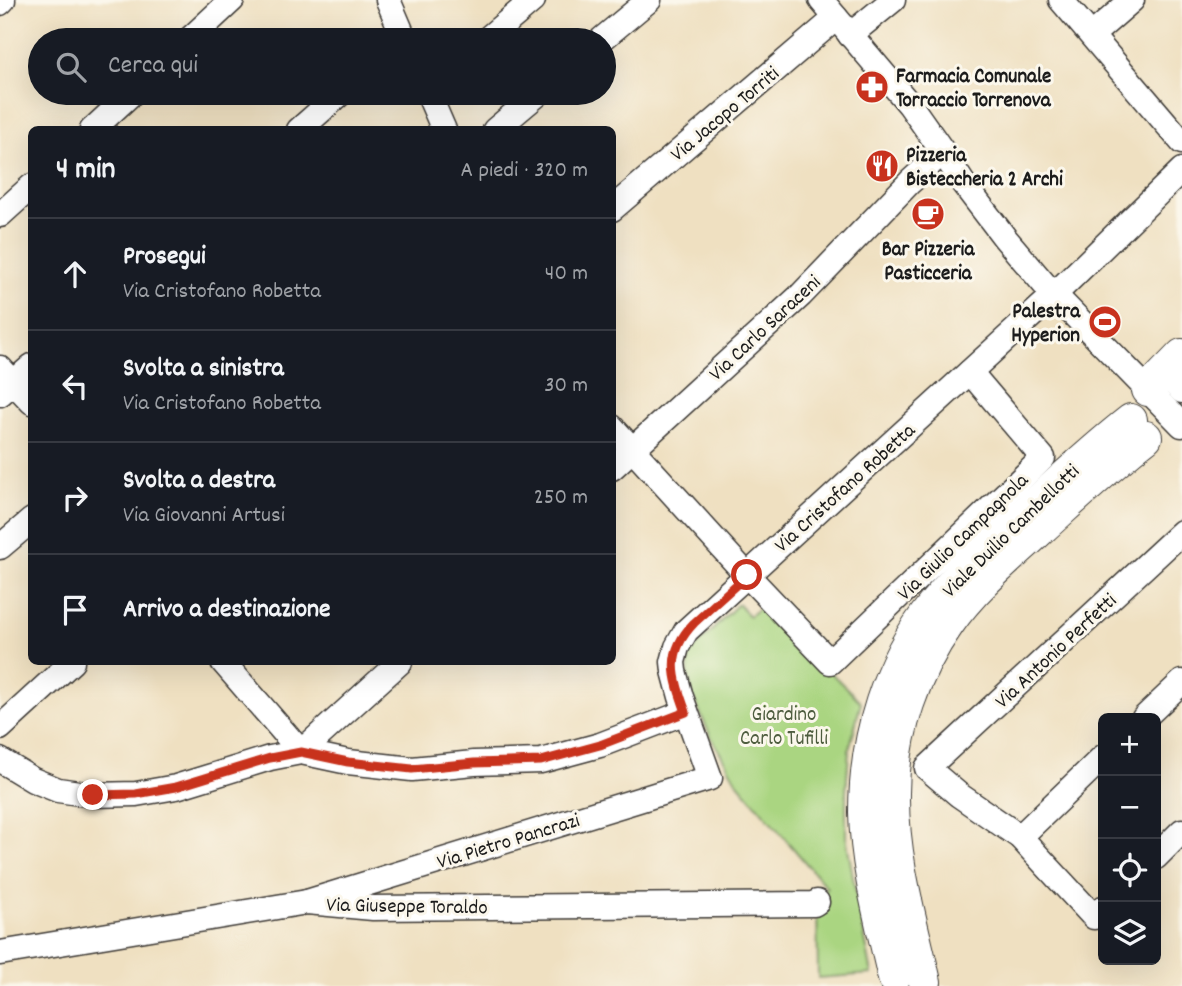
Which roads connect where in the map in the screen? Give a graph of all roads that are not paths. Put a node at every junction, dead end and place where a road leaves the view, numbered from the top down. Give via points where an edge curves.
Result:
1 (232, 0) edge
2 (388, 0) edge
3 (533, 0) edge
4 (649, 0) edge
5 (893, 0) edge
6 (1061, 0) edge
7 (1132, 0) edge
8 (836, 18) edge
9 (202, 28) edge
10 (399, 28) edge
11 (500, 28) edge
12 (615, 28) edge
13 (1092, 35) junction
14 (119, 105) edge
15 (327, 105) edge
16 (433, 105) edge
17 (525, 105) edge
18 (96, 126) edge
19 (304, 126) edge
20 (441, 126) edge
21 (500, 126) edge
22 (1182, 142) edge
23 (943, 152) junction
24 (1182, 170) edge
25 (28, 190) edge
26 (616, 206) edge
27 (0, 215) edge
28 (1054, 295) junction
29 (28, 368) edge
30 (970, 372) junction
31 (1169, 377) edge
32 (4, 381) edge
33 (28, 399) edge
34 (1182, 425) edge
35 (616, 431) edge
36 (632, 449) junction
37 (616, 464) edge
38 (28, 523) edge
39 (1182, 532) edge
40 (0, 547) edge
41 (747, 575) junction
42 (69, 665) edge
43 (226, 665) edge
44 (397, 665) edge
45 (1182, 682) edge
46 (686, 712) junction
47 (1149, 713) edge
48 (0, 728) edge
49 (301, 752) junction
50 (0, 760) edge
51 (1098, 762) edge
52 (710, 778) joint
53 (1182, 831) edge
54 (1020, 837) junction
55 (1161, 852) edge
56 (307, 902) junction
57 (817, 902) dead end
58 (1098, 911) edge
59 (0, 953) edge
60 (894, 978) dead end
61 (925, 982) dead end

1 - 9 street
2 - 10 street
3 - 11 street
4 - 12 street
5 - 8 street, Via Jacopo Torriti
6 - 13 street
7 - 13 street
8 - 23 street via 906,100
8 - 26 street, Via Jacopo Torriti
13 - 22 street
14 - 18 street
15 - 19 street
16 - 20 street
17 - 21 street
23 - 28 street
23 - 36 street, Via Carlo Saraceni via 801,295
24 - 28 street, Via Cristofano Robetta
25 - 27 street
28 - 30 street, Via Cristofano Robetta
28 - 31 street
29 - 32 street
30 - 41 street, Via Cristofano Robetta
30 - 41 street, Via Giulio Campagnola via 1043,458 830,662
31 - 34 street
32 - 33 street
35 - 36 street
36 - 37 street, Via Carlo Saraceni
36 - 41 street
38 - 40 street
39 - 54 street, Via Antonio Perfetti via 928,768 958,795
41 - 46 street, Via Cristofano Robetta via 686,631 677,647 674,671
42 - 48 street
43 - 49 street
44 - 49 street
45 - 47 street
46 - 49 street via 600,745 541,761 412,769
46 - 52 street, Via Cristofano Robetta
49 - 50 street via 136,794 58,790
51 - 54 street
52 - 56 street, Via Pietro Pancrazi
53 - 55 street
54 - 58 street
56 - 57 street, Via Giuseppe Toraldo via 373,908
56 - 59 street, Via Giuseppe Toraldo
60 - 61 main road, Viale Duilio Cambellotti via 871,869 865,812 871,740 897,664 923,620 957,577 1090,453 1139,429 957,612 916,683 895,752 893,815

